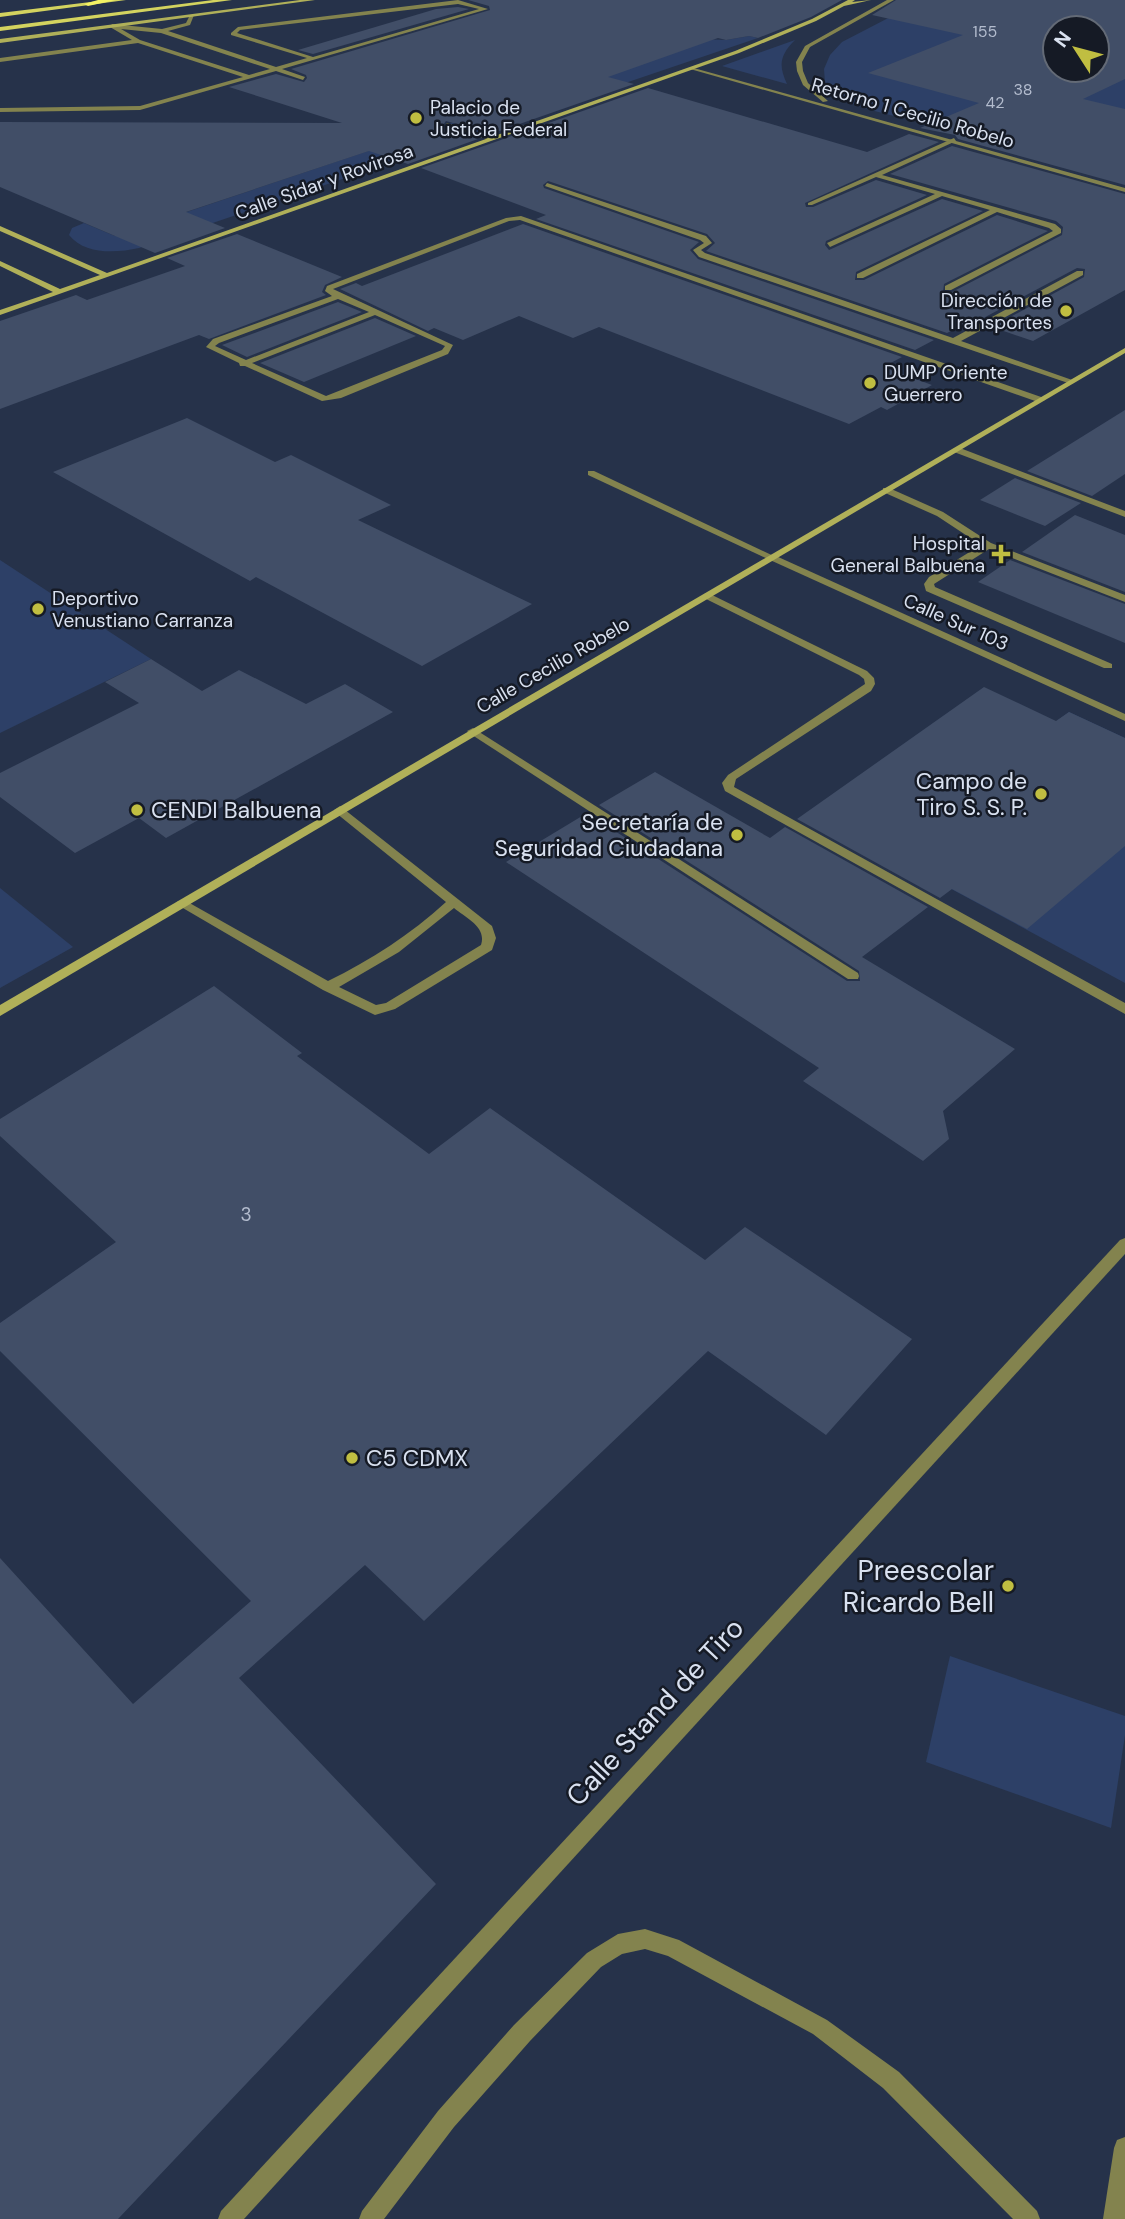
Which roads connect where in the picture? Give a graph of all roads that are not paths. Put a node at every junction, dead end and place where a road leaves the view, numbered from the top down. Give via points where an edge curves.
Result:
1 (112, 0) edge
2 (124, 0) edge
3 (229, 0) edge
4 (313, 0) edge
5 (852, 0) edge
6 (868, 0) edge
7 (891, 0) edge
8 (88, 4) junction
9 (844, 6) junction
10 (0, 15) edge
11 (191, 16) junction
12 (111, 26) junction
13 (180, 28) junction
14 (0, 29) edge
15 (162, 31) junction
16 (0, 41) edge
17 (138, 41) junction
18 (314, 59) junction
19 (0, 60) edge
20 (288, 66) junction
21 (692, 68) junction
22 (276, 70) junction
23 (250, 77) junction
24 (839, 107) junction
25 (0, 110) edge
26 (458, 121) dead end
27 (447, 125) dead end
28 (502, 135) junction
29 (492, 139) junction
30 (954, 140) junction
31 (876, 175) junction
32 (547, 185) dead end
33 (1125, 190) edge
34 (941, 194) junction
35 (810, 204) dead end
36 (996, 210) junction
37 (0, 228) edge
38 (830, 245) dead end
39 (0, 264) edge
40 (10, 268) junction
41 (0, 272) edge
42 (1080, 273) dead end
43 (108, 276) junction
44 (860, 276) dead end
45 (948, 288) dead end
46 (60, 292) junction
47 (338, 296) junction
48 (376, 312) junction
49 (0, 313) edge
50 (956, 340) junction
51 (1125, 350) edge
52 (243, 364) junction
53 (1071, 381) junction
54 (1041, 400) junction
55 (957, 450) junction
56 (591, 473) dead end
57 (886, 491) junction
58 (1125, 514) edge
59 (988, 545) junction
60 (773, 558) junction
61 (708, 596) junction
62 (1125, 599) edge
63 (1108, 666) dead end
64 (1125, 718) edge
65 (473, 731) junction
66 (340, 810) junction
67 (454, 901) junction
68 (182, 904) junction
69 (853, 976) dead end
70 (328, 987) junction
71 (1125, 1009) edge
72 (0, 1011) edge
73 (1125, 1244) edge
74 (1125, 2148) edge
75 (229, 2219) edge
76 (370, 2219) edge
77 (1029, 2219) edge
78 (1114, 2219) edge

1 - 8 highway
2 - 8 main road
3 - 14 main road
4 - 11 street
5 - 9 street, Calle Sidar y Rovirosa
6 - 9 street
7 - 24 street via 819,38 799,62 806,85 816,96
8 - 10 main road
9 - 21 street, Calle Sidar y Rovirosa
11 - 12 street
11 - 13 street
12 - 15 street
12 - 16 street
12 - 17 street
13 - 15 street
13 - 20 street
15 - 22 street
17 - 19 street
17 - 23 street
18 - 18 street via 233,34 238,29 434,4 458,2 485,9
18 - 20 street
20 - 22 street
20 - 22 street via 305,75
21 - 24 street, Retorno 1 Cecilio Robelo
21 - 28 street, Calle Sidar y Rovirosa
22 - 23 street
23 - 25 street via 140,108
24 - 30 street, Retorno 1 Cecilio Robelo
26 - 28 street
27 - 29 street
28 - 29 street, Calle Sidar y Rovirosa
29 - 43 street, Calle Sidar y Rovirosa
30 - 31 street
30 - 33 street, Retorno 1 Cecilio Robelo
31 - 34 street
31 - 35 street
32 - 50 street via 703,238 708,243 697,250 702,255
34 - 36 street
34 - 38 street
36 - 44 street
36 - 45 street via 1058,231
37 - 43 street
39 - 40 street
40 - 41 street
40 - 46 street
42 - 50 street
43 - 46 street, Calle Sidar y Rovirosa
46 - 49 street, Calle Sidar y Rovirosa
47 - 48 street
47 - 52 street via 211,344 213,350
47 - 54 street via 330,288 508,219 521,218
48 - 52 street
48 - 52 street via 446,342 449,349 325,399
50 - 53 street
51 - 53 street, Calle Cecilio Robelo
53 - 54 street, Calle Cecilio Robelo
54 - 55 street, Calle Cecilio Robelo
55 - 57 street, Calle Cecilio Robelo
55 - 58 street
56 - 60 street, Calle Sur 103
57 - 59 street via 940,514
57 - 60 street, Calle Cecilio Robelo
59 - 62 street
59 - 63 street via 932,579 930,589
60 - 61 street, Calle Cecilio Robelo
60 - 64 street, Calle Sur 103
61 - 65 street, Calle Cecilio Robelo
61 - 71 street via 863,673 870,684 732,777 729,789 735,795
65 - 66 street, Calle Cecilio Robelo
65 - 69 street
66 - 67 street
66 - 68 street, Calle Cecilio Robelo
67 - 70 street via 418,932
67 - 70 street via 488,929 487,947 390,1006 375,1010
68 - 70 street
68 - 72 street, Calle Cecilio Robelo
73 - 75 street, Calle Stand de Tiro
74 - 78 street
76 - 77 street via 446,2119 522,2033 594,1960 618,1944 645,1939 672,1947 820,2027 891,2080

